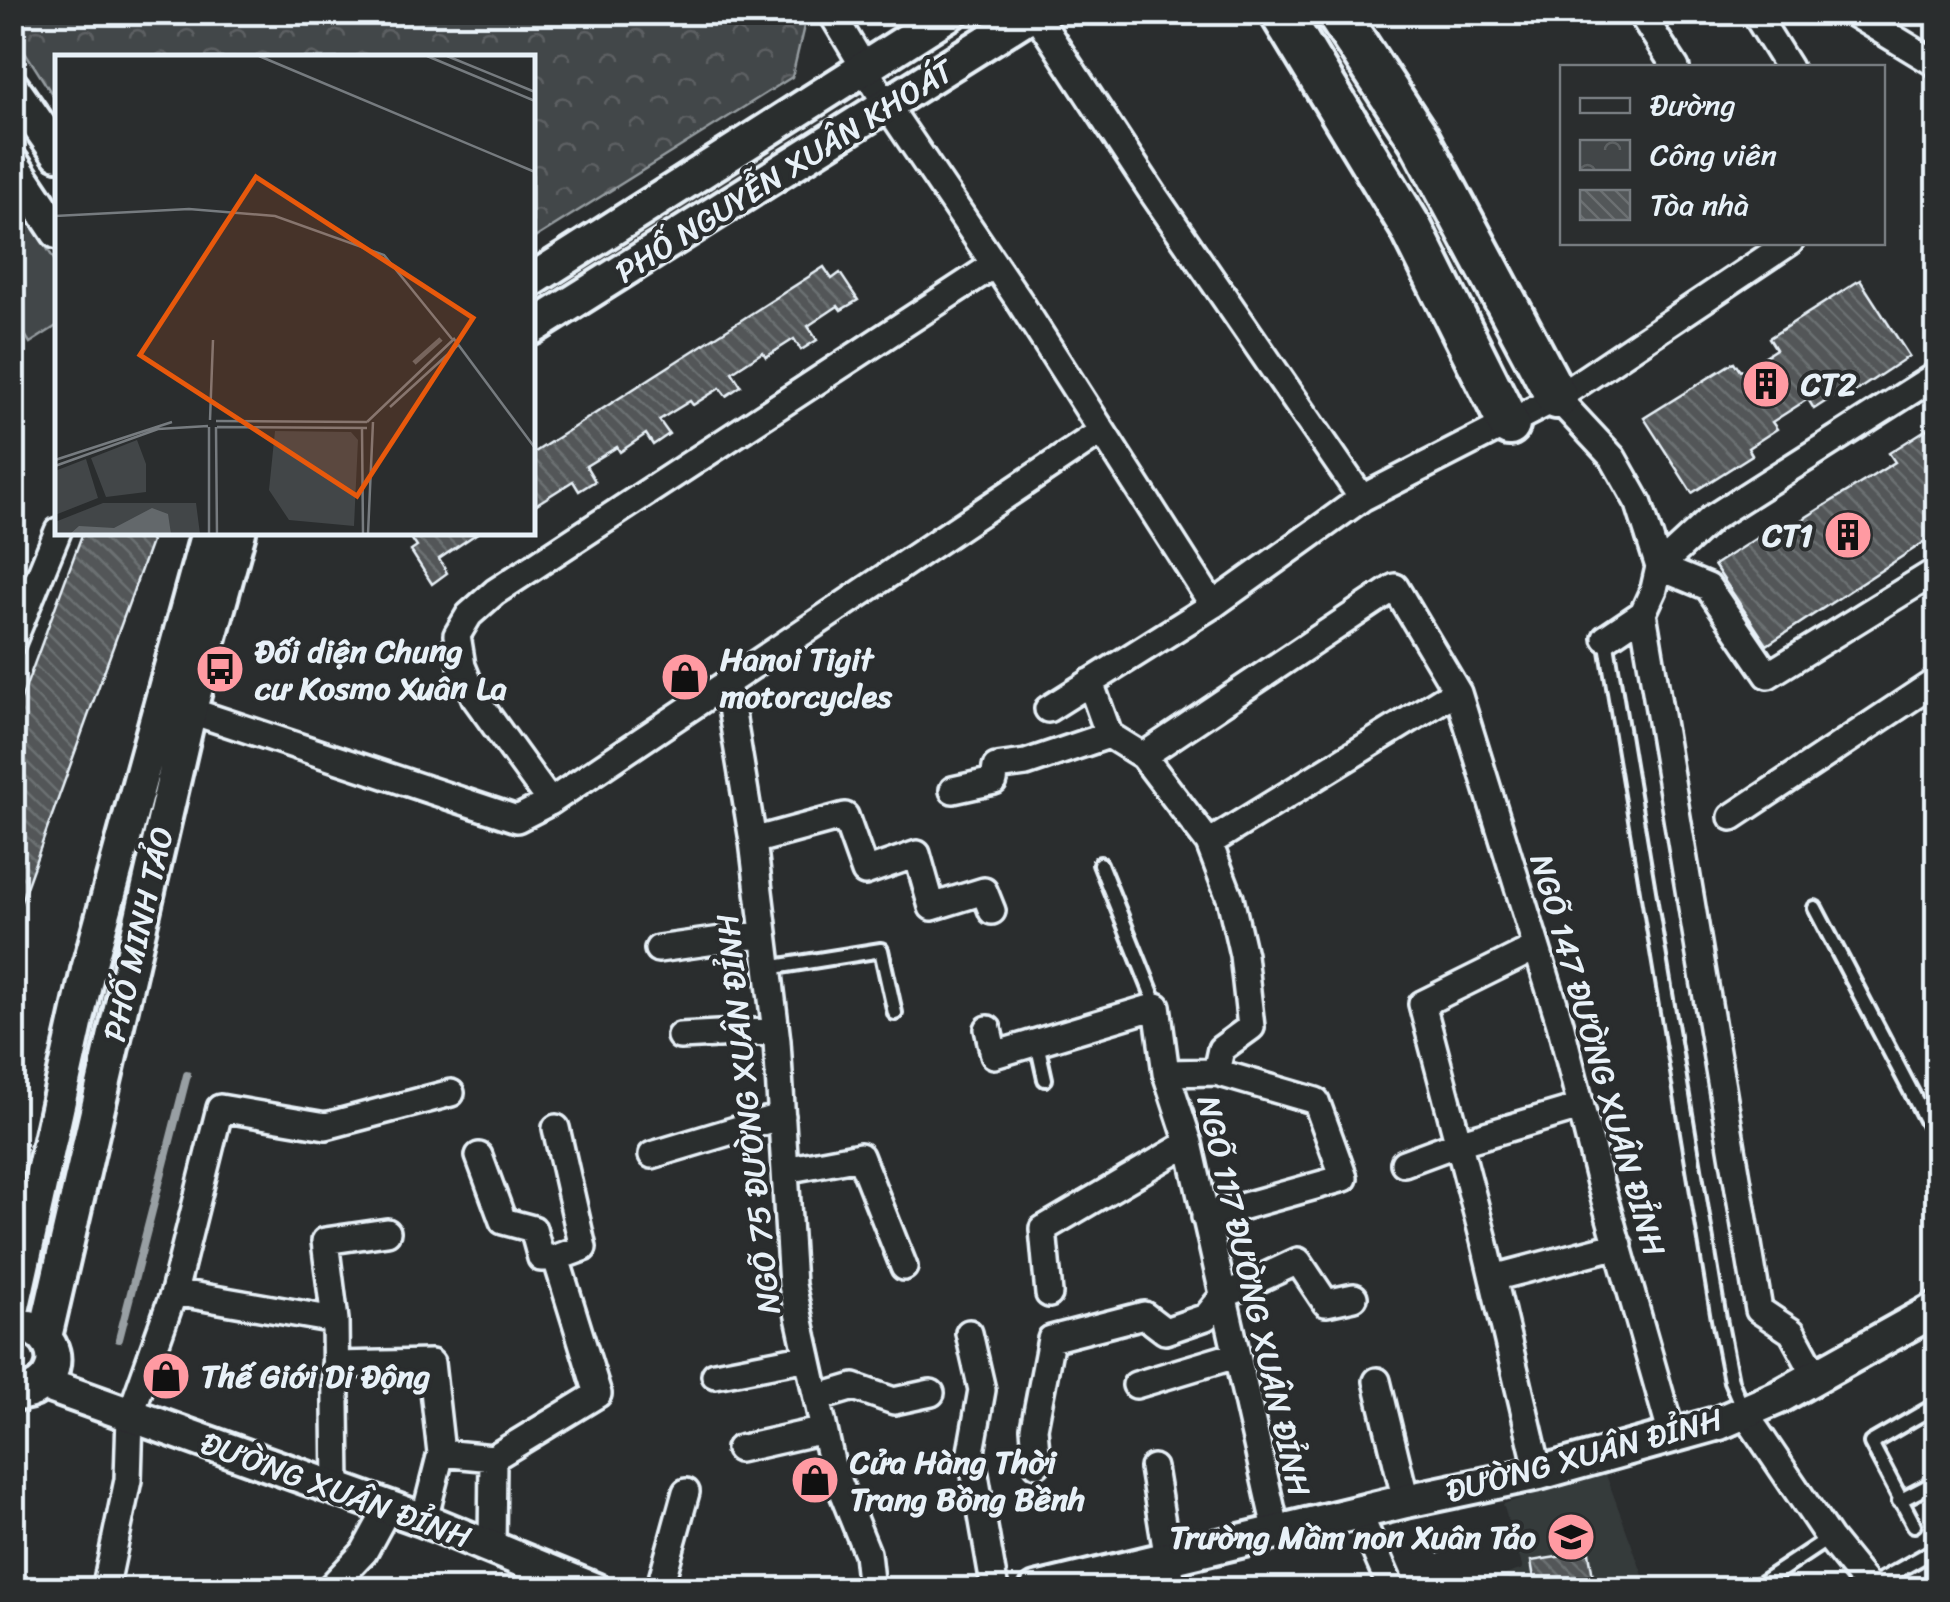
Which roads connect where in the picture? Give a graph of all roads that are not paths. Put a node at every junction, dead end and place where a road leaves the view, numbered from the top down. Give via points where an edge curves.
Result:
1 (831, 12) edge
2 (952, 12) edge
3 (1034, 12) edge
4 (1280, 12) edge
5 (1336, 12) edge
6 (1640, 12) edge
7 (1754, 12) edge
8 (1852, 12) edge
9 (1674, 65) edge
10 (1787, 65) edge
11 (1938, 65) edge
12 (866, 70) junction
13 (12, 88) edge
14 (888, 107) junction
15 (55, 149) edge
16 (17, 181) edge
17 (55, 228) edge
18 (1786, 245) edge
19 (994, 265) junction
20 (535, 278) edge
21 (535, 326) edge
22 (1938, 374) edge
23 (1557, 398) junction
24 (1509, 425) junction
25 (1102, 431) junction
26 (1362, 498) junction
27 (56, 535) edge
28 (207, 535) edge
29 (239, 535) edge
30 (1659, 567) junction
31 (1938, 570) edge
32 (1214, 605) junction
33 (1643, 613) junction
34 (15, 626) edge
35 (1606, 638) joint
36 (1938, 680) edge
37 (1090, 682) junction
38 (727, 683) junction
39 (1458, 693) junction
40 (175, 705) junction
41 (1048, 709) dead end
42 (1109, 735) junction
43 (1143, 756) junction
44 (954, 790) dead end
45 (550, 802) junction
46 (1732, 817) dead end
47 (752, 841) junction
48 (1209, 844) junction
49 (1100, 864) dead end
50 (1815, 908) dead end
51 (992, 912) dead end
52 (764, 934) junction
53 (1535, 948) junction
54 (658, 949) dead end
55 (768, 968) junction
56 (1157, 1006) junction
57 (895, 1013) dead end
58 (988, 1029) dead end
59 (776, 1031) junction
60 (680, 1036) dead end
61 (1037, 1043) junction
62 (1216, 1072) junction
63 (1166, 1074) junction
64 (1045, 1079) dead end
65 (452, 1093) dead end
66 (1580, 1107) junction
67 (782, 1116) junction
68 (556, 1128) dead end
69 (1189, 1142) junction
70 (1458, 1143) junction
71 (1938, 1143) edge
72 (652, 1155) dead end
73 (479, 1156) dead end
74 (1404, 1163) dead end
75 (785, 1170) junction
76 (1206, 1217) junction
77 (387, 1232) dead end
78 (1619, 1245) junction
79 (556, 1258) junction
80 (904, 1267) dead end
81 (1493, 1278) junction
82 (174, 1292) junction
83 (1049, 1294) dead end
84 (1223, 1296) junction
85 (1354, 1297) dead end
86 (1938, 1308) edge
87 (12, 1311) edge
88 (335, 1320) junction
89 (12, 1326) edge
90 (969, 1333) dead end
91 (45, 1337) junction
92 (1236, 1355) junction
93 (808, 1357) junction
94 (336, 1365) junction
95 (715, 1375) dead end
96 (1816, 1376) junction
97 (1376, 1381) dead end
98 (44, 1384) junction
99 (1136, 1385) dead end
100 (931, 1393) dead end
101 (12, 1394) edge
102 (817, 1398) junction
103 (1938, 1404) edge
104 (1744, 1412) junction
105 (130, 1416) junction
106 (824, 1430) junction
107 (1672, 1436) junction
108 (740, 1450) dead end
109 (441, 1453) junction
110 (493, 1458) junction
111 (1037, 1464) dead end
112 (1153, 1468) dead end
113 (1539, 1473) junction
114 (1938, 1481) edge
115 (337, 1490) junction
116 (686, 1492) dead end
117 (1406, 1501) junction
118 (1899, 1501) junction
119 (388, 1508) junction
120 (1359, 1514) junction
121 (424, 1520) junction
122 (1914, 1525) dead end
123 (1278, 1534) junction
124 (1830, 1538) junction
125 (492, 1548) junction
126 (1938, 1548) edge
127 (1170, 1574) edge
128 (550, 1583) edge
129 (1870, 1588) edge
130 (105, 1590) edge
131 (328, 1590) edge
132 (595, 1590) edge
133 (659, 1590) edge
134 (871, 1590) edge
135 (994, 1590) edge
136 (1036, 1590) edge
137 (1392, 1590) edge
138 (1751, 1590) edge

1 - 12 street
2 - 12 street
3 - 14 street, PHỐ NGUYỄN XUÂN KHOÁT
3 - 26 street
4 - 24 main road via 1412,228
5 - 23 main road via 1420,139
6 - 9 street
7 - 10 street
8 - 11 street
12 - 14 street
12 - 20 street
13 - 15 street
14 - 19 street
14 - 21 street, PHỐ NGUYỄN XUÂN KHOÁT
16 - 17 street
18 - 23 street
19 - 25 street
19 - 45 street via 495,592 469,616 457,635 475,698
22 - 30 street via 1712,518
23 - 24 street
23 - 30 street via 1614,458 1639,504
24 - 26 street
25 - 32 street
25 - 38 street
26 - 32 street
27 - 34 street
28 - 40 street, PHỐ MINH TẢO
29 - 40 street, PHỐ MINH TẢO
30 - 31 street via 1708,587 1768,674
30 - 33 street
32 - 37 street
33 - 35 street
33 - 96 street via 1759,1310 1792,1332
35 - 104 lane via 1720,1320
36 - 46 street
37 - 41 street
37 - 42 street
38 - 45 street
38 - 47 street, NGÕ 75 ĐƯỜNG XUÂN ĐỈNH
39 - 43 street, NGÕ 147 ĐƯỜNG XUÂN ĐỈNH via 1396,587
39 - 48 street
39 - 53 street, NGÕ 147 ĐƯỜNG XUÂN ĐỈNH
40 - 45 street via 517,819
40 - 87 street, PHỐ MINH TẢO via 88,970
40 - 91 street, PHỐ MINH TẢO
42 - 43 street
42 - 44 street via 1026,764 996,767 994,781
43 - 48 street
47 - 51 street via 845,816 866,872 916,854 932,907 984,891
47 - 52 street, NGÕ 75 ĐƯỜNG XUÂN ĐỈNH
48 - 62 street via 1230,898 1251,1028 1221,1049
49 - 56 lane
50 - 71 lane
52 - 54 street
52 - 55 street, NGÕ 75 ĐƯỜNG XUÂN ĐỈNH
53 - 66 street, NGÕ 147 ĐƯỜNG XUÂN ĐỈNH
53 - 70 street via 1422,1004
55 - 57 lane via 881,950
55 - 59 street, NGÕ 75 ĐƯỜNG XUÂN ĐỈNH
56 - 61 street
56 - 63 street, NGÕ 117 ĐƯỜNG XUÂN ĐỈNH
58 - 61 street via 994,1055
59 - 60 street
59 - 67 street, NGÕ 75 ĐƯỜNG XUÂN ĐỈNH
61 - 64 lane
62 - 63 street, NGÕ 117 ĐƯỜNG XUÂN ĐỈNH
62 - 76 street, NGÕ 117 ĐƯỜNG XUÂN ĐỈNH via 1316,1102 1344,1178
63 - 69 street, NGÕ 117 ĐƯỜNG XUÂN ĐỈNH
65 - 82 street via 326,1126 220,1108
66 - 70 street
66 - 78 street, NGÕ 147 ĐƯỜNG XUÂN ĐỈNH
67 - 72 street
67 - 75 street, NGÕ 75 ĐƯỜNG XUÂN ĐỈNH
68 - 79 street via 583,1248
69 - 76 street, NGÕ 117 ĐƯỜNG XUÂN ĐỈNH
69 - 83 street via 1043,1229
70 - 74 street
70 - 81 street
73 - 79 street via 503,1221 532,1229 540,1258
75 - 80 street via 860,1156
75 - 93 street, NGÕ 75 ĐƯỜNG XUÂN ĐỈNH via 792,1284
76 - 84 street, NGÕ 117 ĐƯỜNG XUÂN ĐỈNH
77 - 88 street via 325,1240
78 - 81 street
78 - 107 street, NGÕ 147 ĐƯỜNG XUÂN ĐỈNH
79 - 110 street via 598,1394
81 - 113 street
82 - 88 street
82 - 105 street
84 - 85 street via 1298,1261 1326,1303
84 - 92 street, NGÕ 117 ĐƯỜNG XUÂN ĐỈNH
84 - 111 street via 1206,1317 1165,1331 1144,1315 1051,1339 1034,1428
86 - 96 street, ĐƯỜNG XUÂN ĐỈNH
88 - 94 street
89 - 91 street
90 - 135 street via 982,1390 971,1452
91 - 98 street, PHỐ MINH TẢO via 54,1364
92 - 99 street
92 - 123 street, NGÕ 117 ĐƯỜNG XUÂN ĐỈNH
93 - 95 street
93 - 102 street, NGÕ 75 ĐƯỜNG XUÂN ĐỈNH
94 - 109 street via 432,1363
94 - 115 street
96 - 104 street, ĐƯỜNG XUÂN ĐỈNH
97 - 117 street
98 - 101 street
98 - 105 street, ĐƯỜNG XUÂN ĐỈNH
100 - 102 street via 894,1402 854,1387
102 - 106 street, NGÕ 75 ĐƯỜNG XUÂN ĐỈNH
103 - 118 lane via 1870,1443
104 - 107 street, ĐƯỜNG XUÂN ĐỈNH
104 - 124 street
105 - 115 street, ĐƯỜNG XUÂN ĐỈNH
105 - 130 street via 128,1480
106 - 108 street
106 - 134 street, NGÕ 75 ĐƯỜNG XUÂN ĐỈNH via 866,1552
107 - 113 street, ĐƯỜNG XUÂN ĐỈNH
109 - 110 street
109 - 121 street
110 - 125 street
112 - 127 street
113 - 117 street, ĐƯỜNG XUÂN ĐỈNH
114 - 118 lane
115 - 119 street, ĐƯỜNG XUÂN ĐỈNH
116 - 133 street
117 - 120 street, ĐƯỜNG XUÂN ĐỈNH
118 - 122 lane
119 - 121 street, ĐƯỜNG XUÂN ĐỈNH
119 - 131 street via 364,1552
120 - 123 street, ĐƯỜNG XUÂN ĐỈNH
120 - 137 street
121 - 125 street, ĐƯỜNG XUÂN ĐỈNH
123 - 127 street, ĐƯỜNG XUÂN ĐỈNH
124 - 129 street
124 - 138 lane
125 - 128 street, ĐƯỜNG XUÂN ĐỈNH
126 - 129 lane
127 - 136 street, ĐƯỜNG XUÂN ĐỈNH
128 - 132 street, ĐƯỜNG XUÂN ĐỈNH

